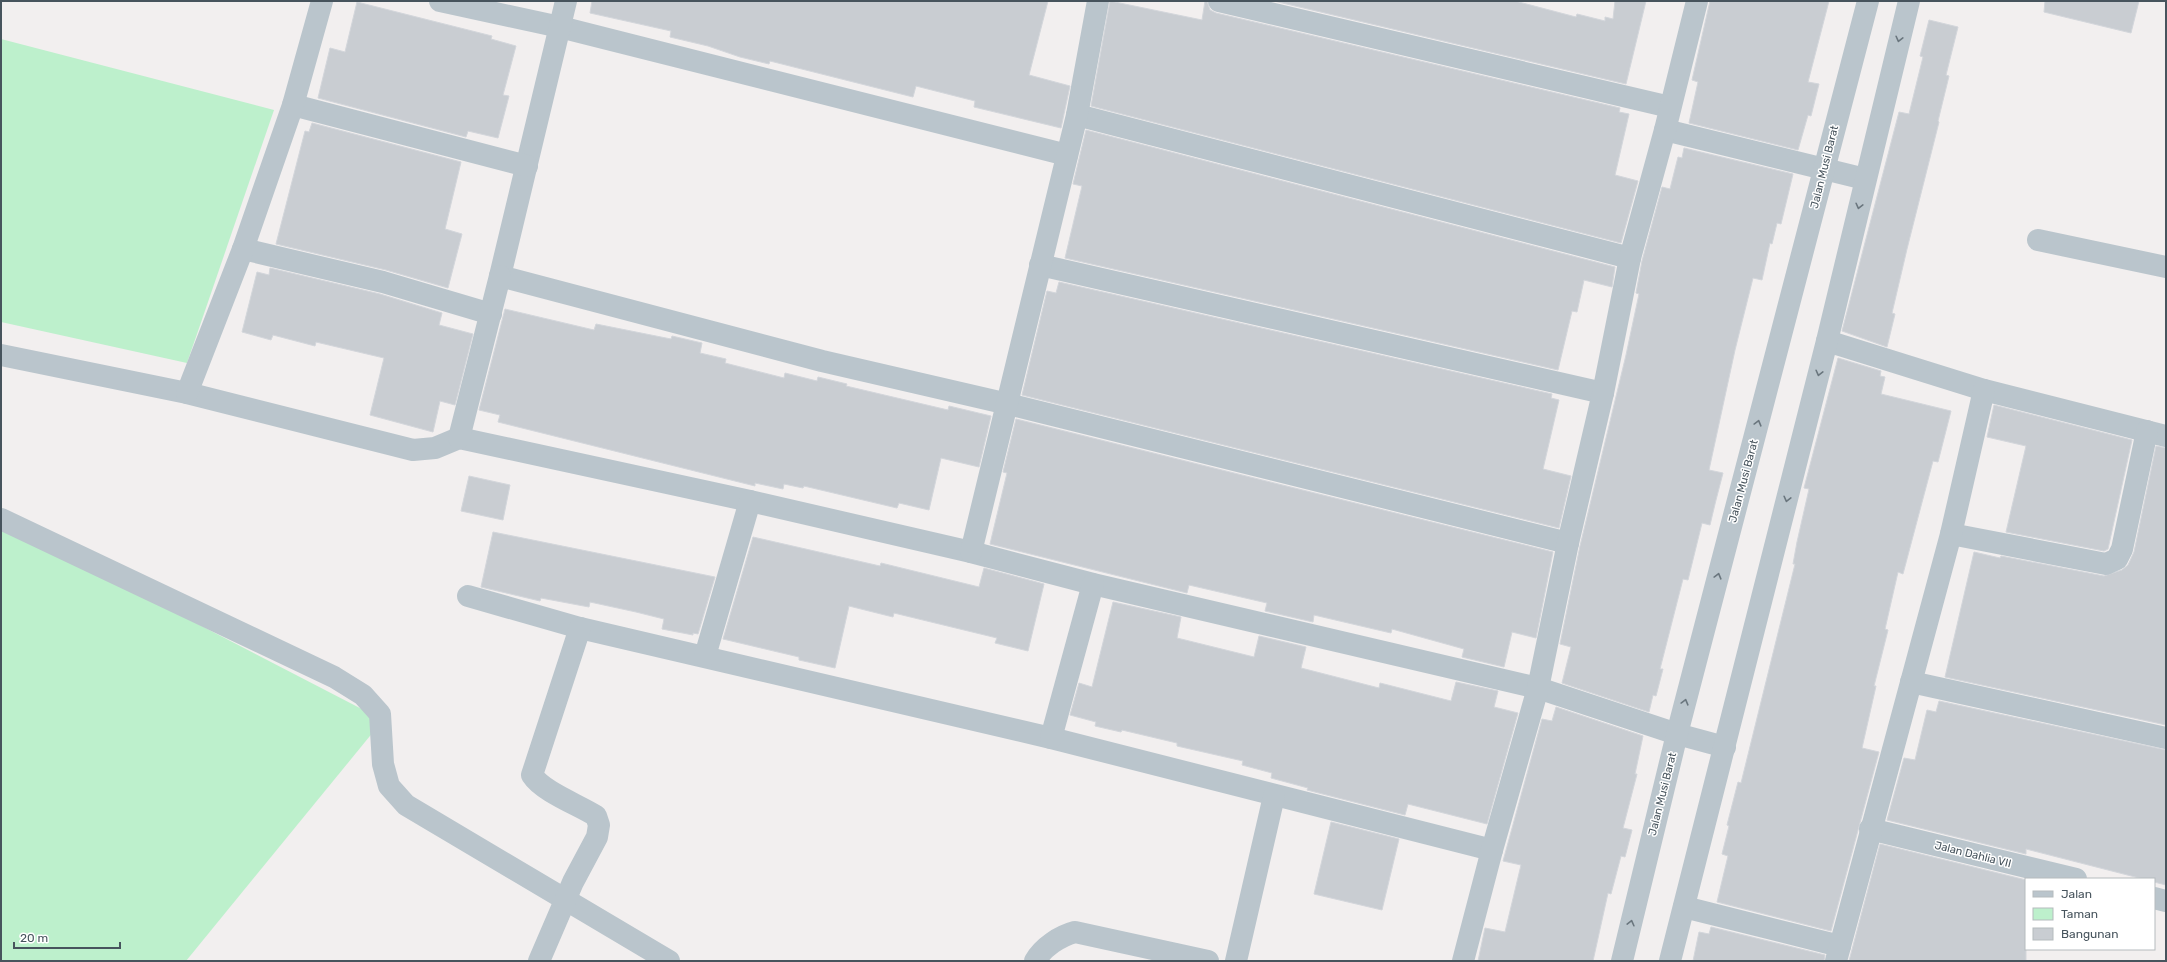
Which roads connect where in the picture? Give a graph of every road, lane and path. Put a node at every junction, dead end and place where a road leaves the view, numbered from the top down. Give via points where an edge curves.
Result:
1 (322, 1) edge
2 (440, 1) edge
3 (566, 1) edge
4 (1098, 1) edge
5 (1219, 1) edge
6 (1697, 1) edge
7 (1868, 1) edge
8 (1909, 1) edge
9 (560, 27) junction
10 (293, 105) junction
11 (1670, 107) junction
12 (1077, 115) junction
13 (1666, 130) junction
14 (1067, 155) junction
15 (527, 166) junction
16 (1823, 170) junction
17 (1865, 179) junction
18 (2038, 240) dead end
19 (243, 249) junction
20 (1630, 258) junction
21 (1040, 265) junction
22 (2166, 267) edge
23 (500, 276) junction
24 (491, 314) junction
25 (1827, 341) junction
26 (1, 355) edge
27 (1984, 390) junction
28 (187, 393) junction
29 (1603, 393) junction
30 (1008, 404) junction
31 (2157, 433) edge
32 (459, 438) junction
33 (750, 501) junction
34 (1, 519) edge
35 (1951, 534) junction
36 (1568, 543) junction
37 (971, 552) junction
38 (1093, 584) junction
39 (468, 596) dead end
40 (580, 628) junction
41 (704, 656) junction
42 (1911, 682) junction
43 (1538, 688) junction
44 (1677, 734) junction
45 (1051, 738) junction
46 (2166, 738) edge
47 (1725, 747) junction
48 (1274, 796) junction
49 (1870, 829) junction
50 (1492, 850) junction
51 (2072, 878) edge
52 (565, 898) junction
53 (2155, 898) edge
54 (2166, 901) edge
55 (1684, 907) junction
56 (1838, 953) edge
57 (539, 961) edge
58 (669, 961) edge
59 (1035, 961) edge
60 (1208, 961) edge
61 (1236, 961) edge
62 (1463, 961) edge
63 (1622, 961) edge
64 (1670, 961) edge

1 - 10 street
2 - 9 street
3 - 9 street
4 - 12 street
5 - 11 street
6 - 11 street
7 - 16 street, Jalan Musi Barat
8 -> 17 street
9 - 14 street
9 - 15 street
10 - 15 street
10 - 19 street
11 - 13 street
12 - 14 street
12 - 20 street
13 - 16 street
13 - 20 street
14 - 21 street
15 - 23 street
16 - 17 street
44 -> 16 street, Jalan Musi Barat
17 -> 25 street
18 - 22 street
19 - 24 street via 383,282
19 - 28 street
20 - 29 street
21 - 29 street
21 - 30 street
23 - 24 street
23 - 30 street via 822,361
24 - 32 street
25 - 27 street
25 -> 47 street
26 - 28 street
27 - 31 street
27 - 35 street
28 - 32 street via 413,450 436,448
29 - 36 street
30 - 36 street
30 - 37 street
31 - 35 street via 2117,559 2106,564
32 - 33 street
33 - 37 street
33 - 41 street
34 - 52 street via 334,677 363,695 380,714 382,764 389,786 406,804
35 - 42 street
36 - 43 street
37 - 38 street
38 - 43 street
38 - 45 street
39 - 40 street
40 - 41 street
40 - 52 street via 532,775 536,781 596,816 599,826 597,837
41 - 45 street
42 - 46 street
42 - 49 street
43 - 44 street
43 - 50 street
44 - 47 street
63 -> 44 street, Jalan Musi Barat
45 - 48 street
47 - 55 street
48 - 50 street
48 - 61 street
49 - 51 street, Jalan Dahlia VII
49 - 56 street
50 - 62 street
52 - 57 street
52 - 58 street
53 - 54 street
55 - 56 street
55 - 64 street
59 - 60 street via 1062,935 1075,932

